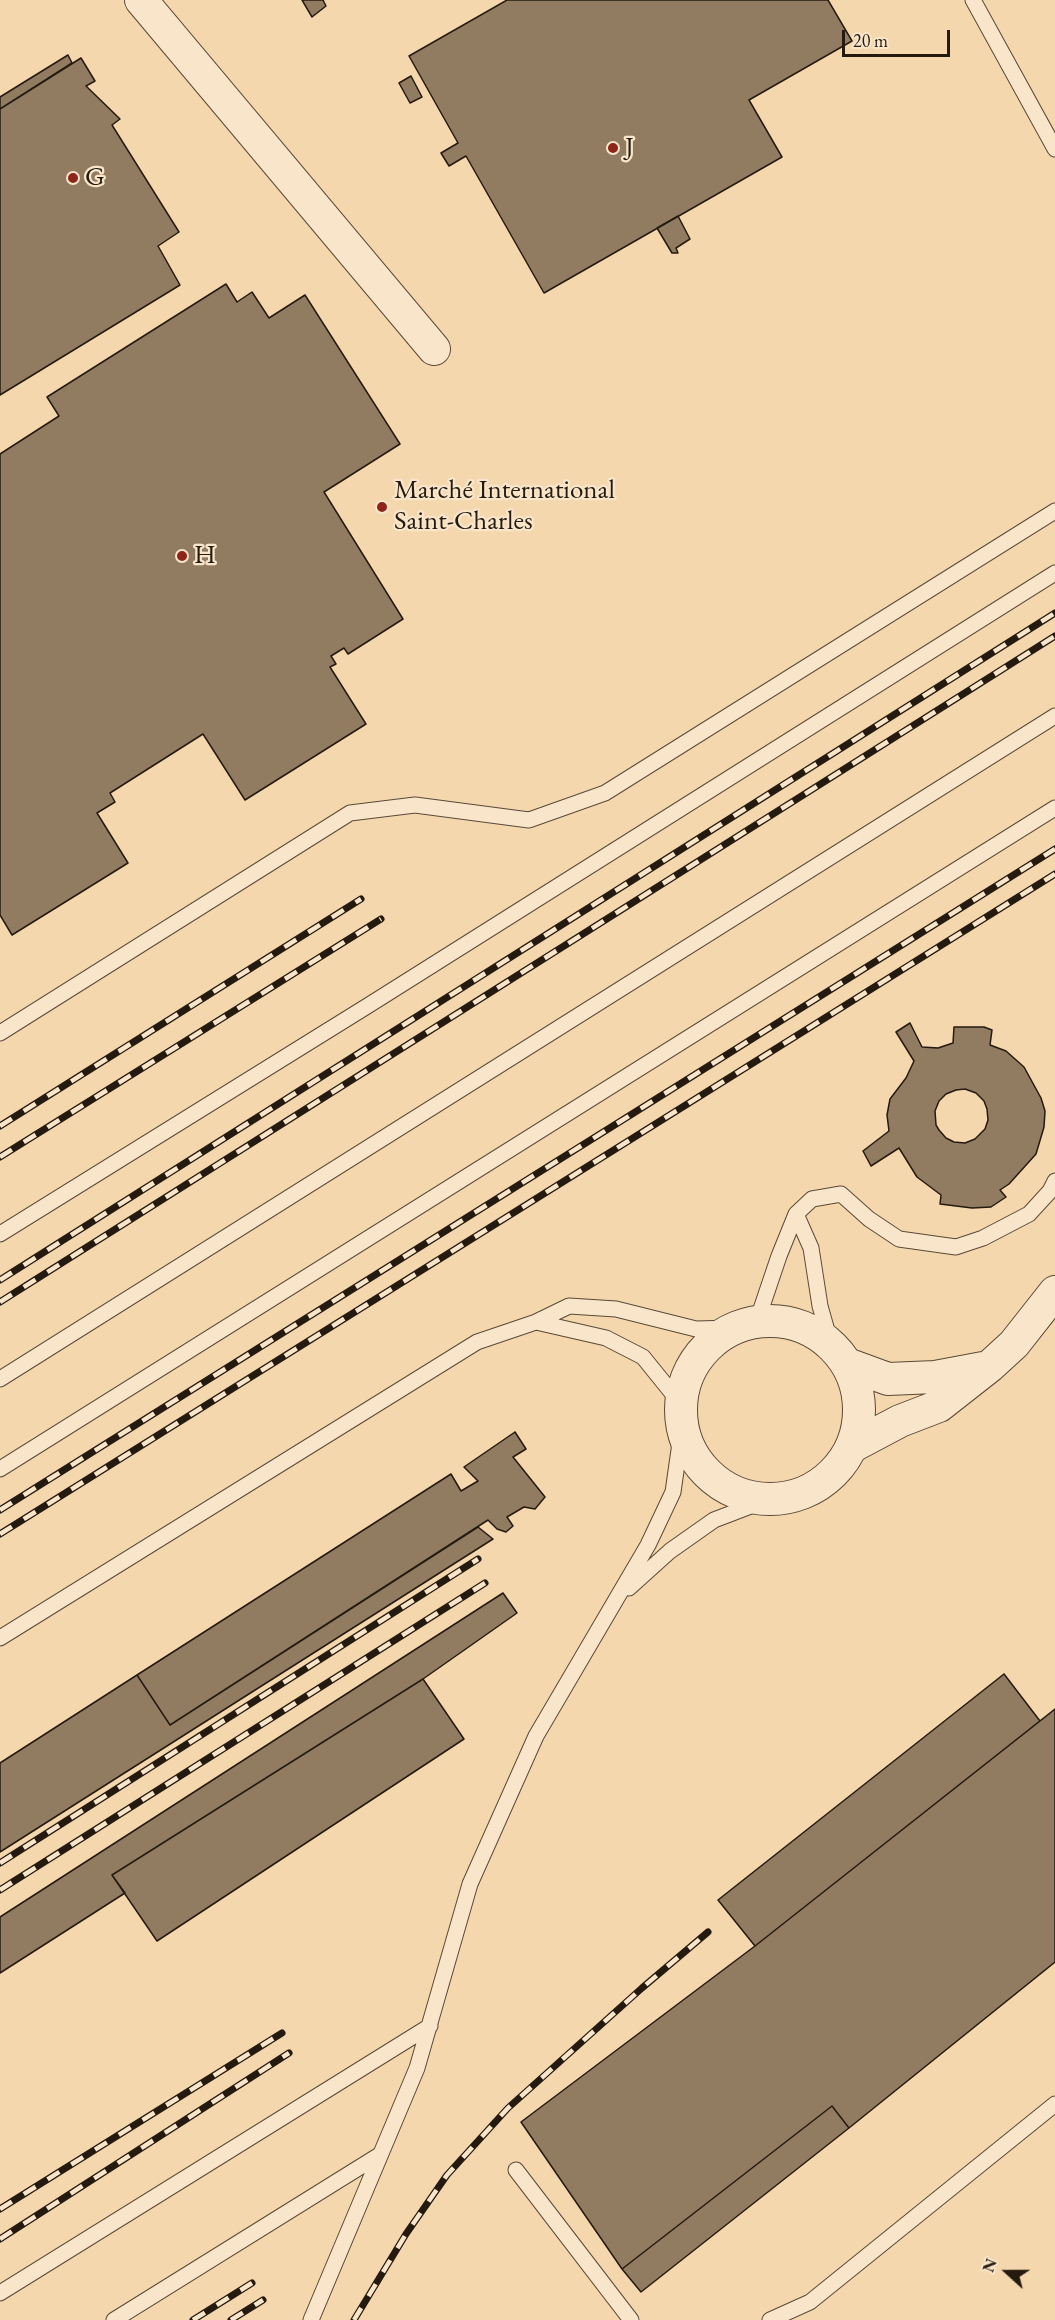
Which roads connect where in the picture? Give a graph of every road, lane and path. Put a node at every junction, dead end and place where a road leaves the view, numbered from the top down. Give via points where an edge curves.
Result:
1 (141, 0) edge
2 (973, 0) edge
3 (1055, 149) edge
4 (434, 349) dead end
5 (1055, 511) edge
6 (1055, 573) edge
7 (1055, 716) edge
8 (1055, 808) edge
9 (0, 1033) edge
10 (1055, 1181) edge
11 (796, 1215) junction
12 (0, 1234) edge
13 (1055, 1292) edge
14 (536, 1322) junction
15 (746, 1324) junction
16 (839, 1355) junction
17 (990, 1366) junction
18 (0, 1379) edge
19 (681, 1416) junction
20 (851, 1448) junction
21 (0, 1469) edge
22 (769, 1499) junction
23 (617, 1598) junction
24 (0, 1638) edge
25 (430, 2026) junction
26 (1055, 2104) edge
27 (381, 2154) junction
28 (516, 2170) dead end
29 (0, 2293) edge
30 (114, 2320) edge
31 (311, 2320) edge
32 (631, 2320) edge
33 (770, 2320) edge

1 - 4 street
2 - 3 lane
5 - 9 lane via 605,793 529,820 415,805 350,813
6 - 12 lane
7 - 18 lane
8 - 21 lane
10 - 11 lane via 1029,1214 956,1247 899,1239 841,1194 812,1199
11 - 15 lane
11 - 16 lane via 811,1248 820,1306
13 - 17 street via 1014,1344
14 - 15 lane via 569,1306 616,1308 696,1329
14 - 19 lane via 606,1338 643,1357
14 - 24 lane via 477,1342
15 - 16 street via 784,1322 810,1329
15 - 19 street via 714,1340 697,1358 686,1380
16 - 17 street via 888,1379 935,1377
16 - 20 street via 857,1391 858,1419
17 - 20 street via 939,1406 900,1421
19 - 22 street via 693,1457 713,1479 740,1494
19 - 23 lane via 673,1492
20 - 22 street via 837,1469 818,1485 794,1496
22 - 23 lane via 714,1520 670,1551
23 - 25 lane via 536,1736 470,1884
25 - 27 lane
25 - 29 lane
26 - 33 lane via 810,2302
27 - 30 lane
27 - 31 lane
28 - 32 lane

